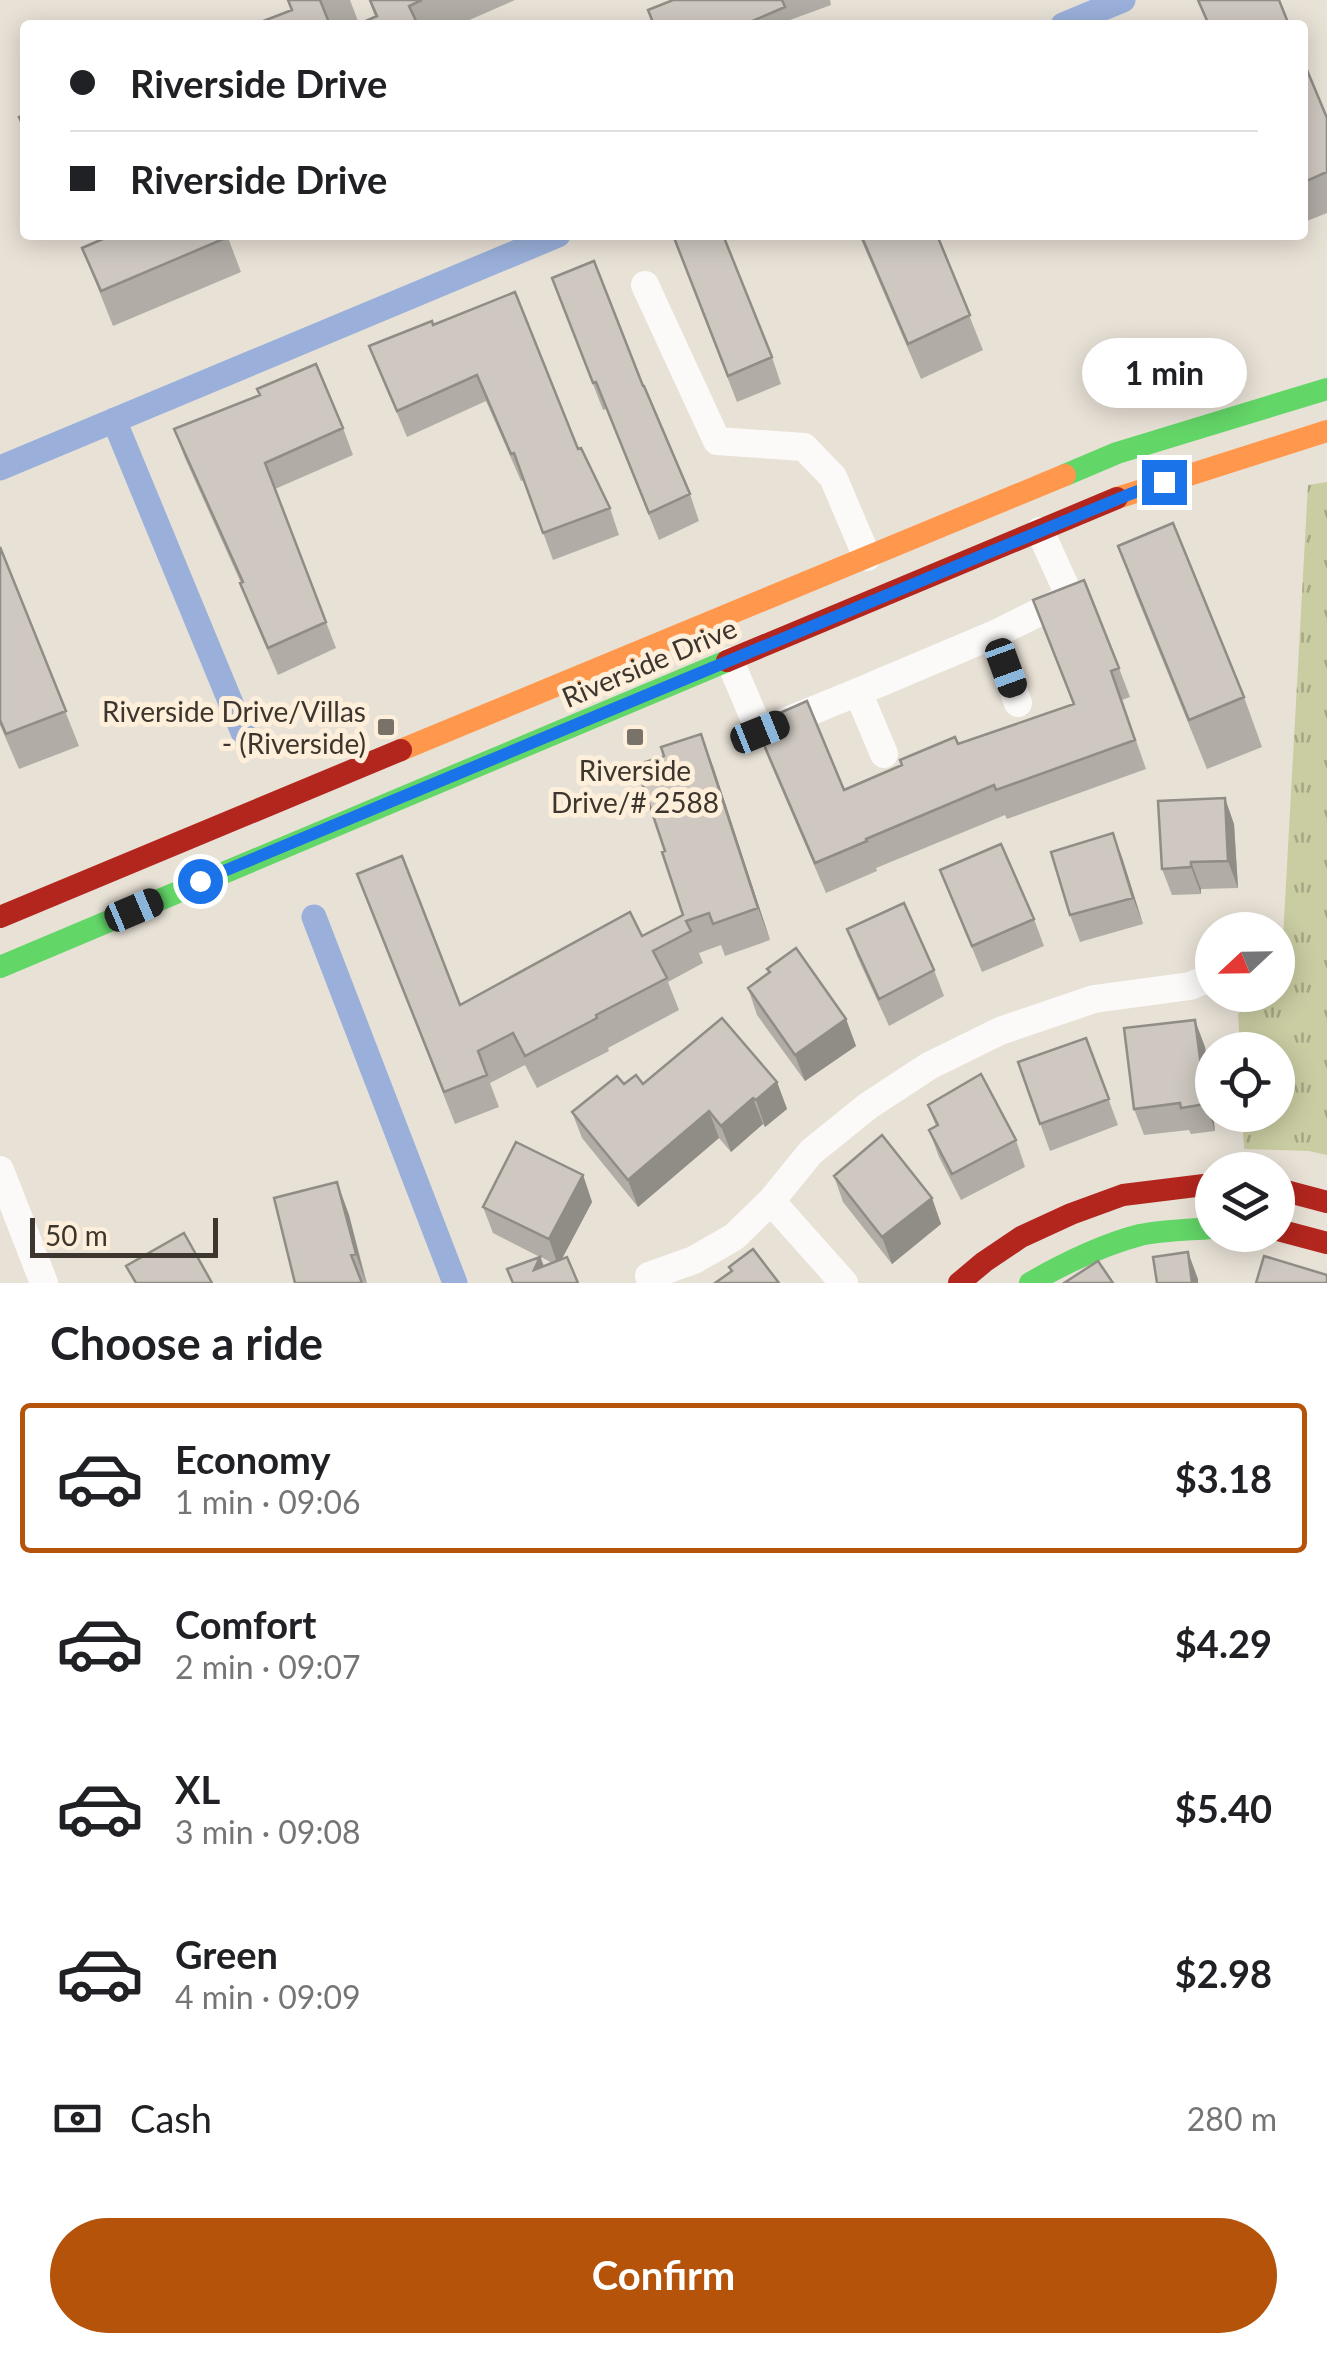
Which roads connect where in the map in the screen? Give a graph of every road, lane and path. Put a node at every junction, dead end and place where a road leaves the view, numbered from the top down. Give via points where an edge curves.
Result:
1 (645, 284) dead end
2 (1327, 390) edge
3 (1327, 431) edge
4 (1040, 531) junction
5 (867, 557) junction
6 (993, 634) junction
7 (730, 661) junction
8 (858, 692) junction
9 (1018, 703) dead end
10 (884, 754) dead end
11 (0, 918) edge
12 (0, 967) edge
13 (1195, 984) edge
14 (0, 1170) edge
15 (1195, 1185) edge
16 (1295, 1197) edge
17 (771, 1201) junction
18 (1327, 1202) edge
19 (1195, 1230) edge
20 (1295, 1234) edge
21 (1327, 1243) edge
22 (649, 1276) dead end
23 (44, 1283) edge
24 (844, 1283) edge
25 (958, 1283) edge
26 (1030, 1283) edge

1 - 5 street via 717,441 804,446 833,477
2 - 5 street, Riverside Drive via 1117,453
3 - 4 street, Riverside Drive via 1130,494
4 - 6 street via 1070,597
4 - 7 street, Riverside Drive
5 - 11 street, Riverside Drive
6 - 8 street
6 - 9 street
7 - 8 street via 760,732
7 - 12 street, Riverside Drive
8 - 10 street
13 - 17 street via 1094,999 1000,1030 928,1066 812,1152
14 - 23 street
15 - 25 street via 1123,1196 1071,1214 1021,1237
16 - 18 street
17 - 22 street via 734,1237
17 - 24 street
19 - 26 street via 1104,1246
20 - 21 street

